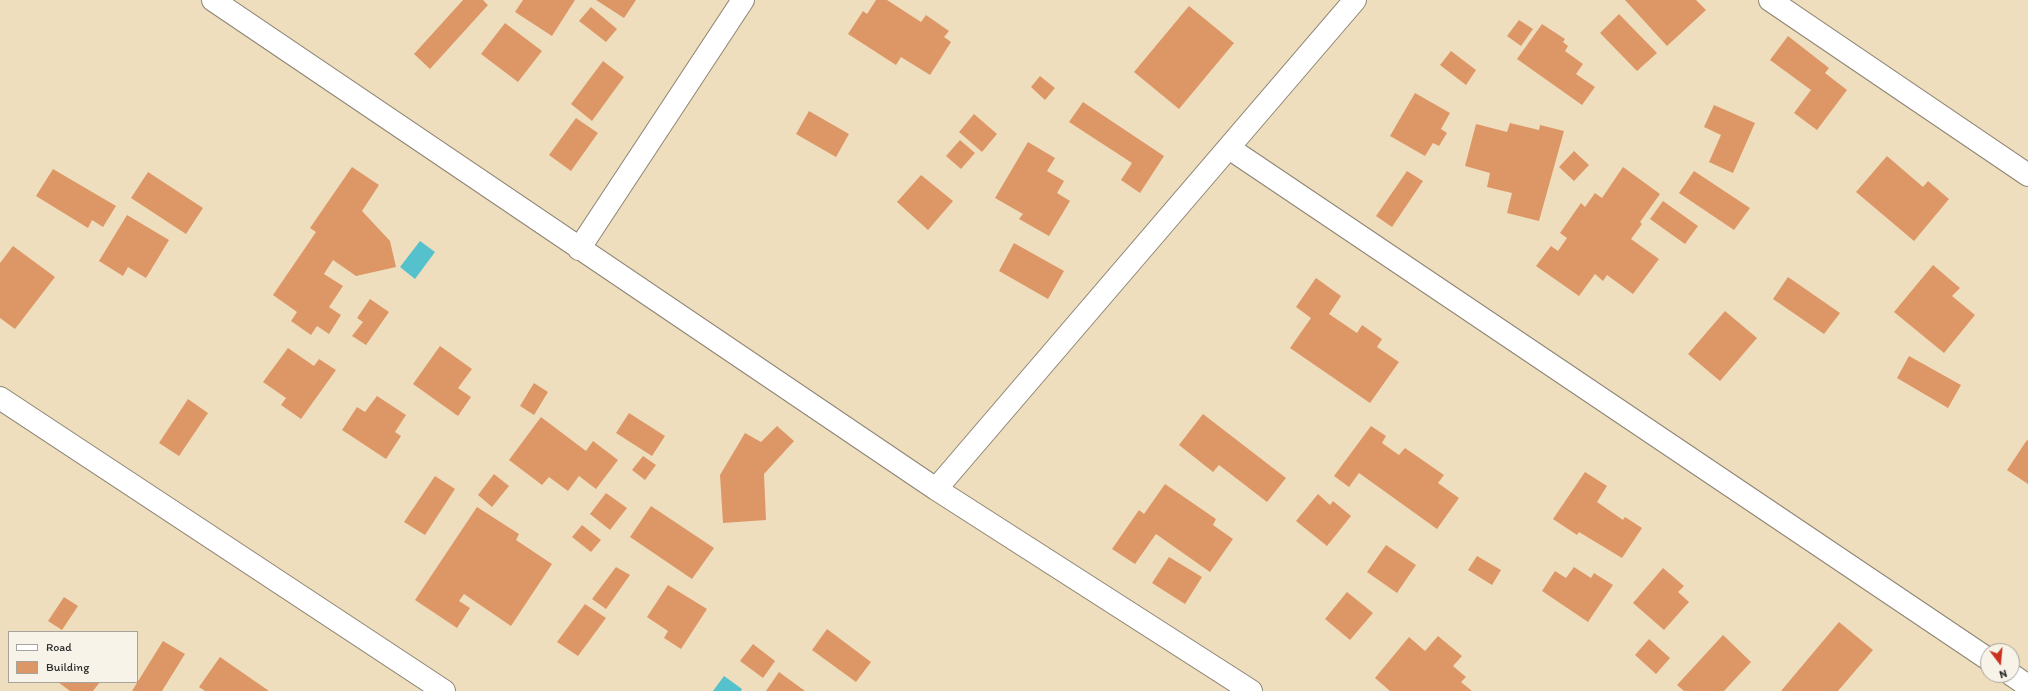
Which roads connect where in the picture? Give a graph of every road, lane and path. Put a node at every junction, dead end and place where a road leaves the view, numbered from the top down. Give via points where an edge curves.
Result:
1 (214, 0) edge
2 (743, 0) edge
3 (1355, 0) edge
4 (1770, 0) edge
5 (1229, 148) junction
6 (2028, 175) edge
7 (579, 249) junction
8 (0, 398) edge
9 (936, 489) junction
10 (1980, 654) edge
11 (444, 691) edge
12 (1251, 691) edge

1 - 7 street
2 - 7 street
3 - 5 street
4 - 6 street
5 - 9 street
5 - 10 street
7 - 9 street
8 - 11 street
9 - 12 street

